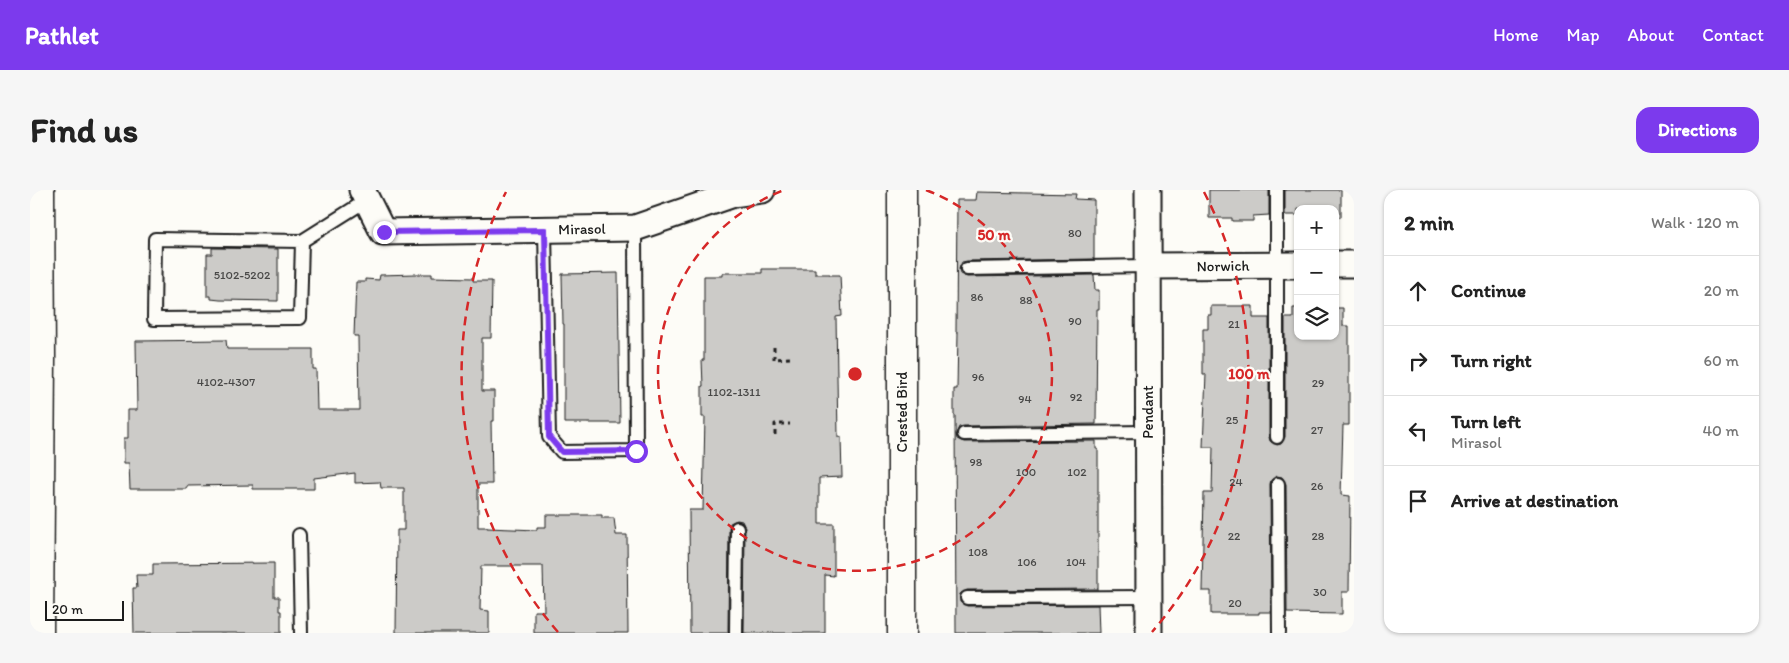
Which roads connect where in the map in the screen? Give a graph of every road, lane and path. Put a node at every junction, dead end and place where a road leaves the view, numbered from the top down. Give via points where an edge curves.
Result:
1 (40, 190) edge
2 (762, 190) edge
3 (902, 190) edge
4 (1148, 190) edge
5 (1277, 190) edge
6 (364, 195) edge
7 (635, 228) junction
8 (545, 230) junction
9 (302, 241) junction
10 (1339, 264) edge
11 (1354, 264) edge
12 (1287, 265) edge
13 (1148, 266) junction
14 (967, 269) dead end
15 (774, 347) dead end
16 (790, 358) dead end
17 (790, 424) dead end
18 (1148, 432) junction
19 (964, 434) dead end
20 (775, 435) dead end
21 (1277, 437) dead end
22 (1278, 484) dead end
23 (737, 528) dead end
24 (299, 535) dead end
25 (1149, 597) junction
26 (967, 598) dead end
27 (39, 633) edge
28 (301, 633) edge
29 (736, 633) edge
30 (902, 633) edge
31 (1149, 633) edge
32 (1279, 633) edge

1 - 27 main road
2 - 7 street, Mirasol via 734,194
3 - 30 main road, Crested Bird
4 - 13 street, Pendant
5 - 12 lane
6 - 8 street, Mirasol via 384,232
6 - 9 lane
7 - 8 street, Mirasol
7 - 8 lane via 636,451 562,452 549,437
9 - 9 lane via 155,239 154,319 300,318
10 - 11 street
12 - 13 street, Norwich
12 - 21 lane
13 - 14 lane
13 - 18 street, Pendant
15 - 16 path via 774,359
17 - 20 path via 775,424
18 - 19 lane
18 - 25 street, Pendant
22 - 32 lane
23 - 29 lane
24 - 28 lane
25 - 26 lane
25 - 31 street, Pendant

